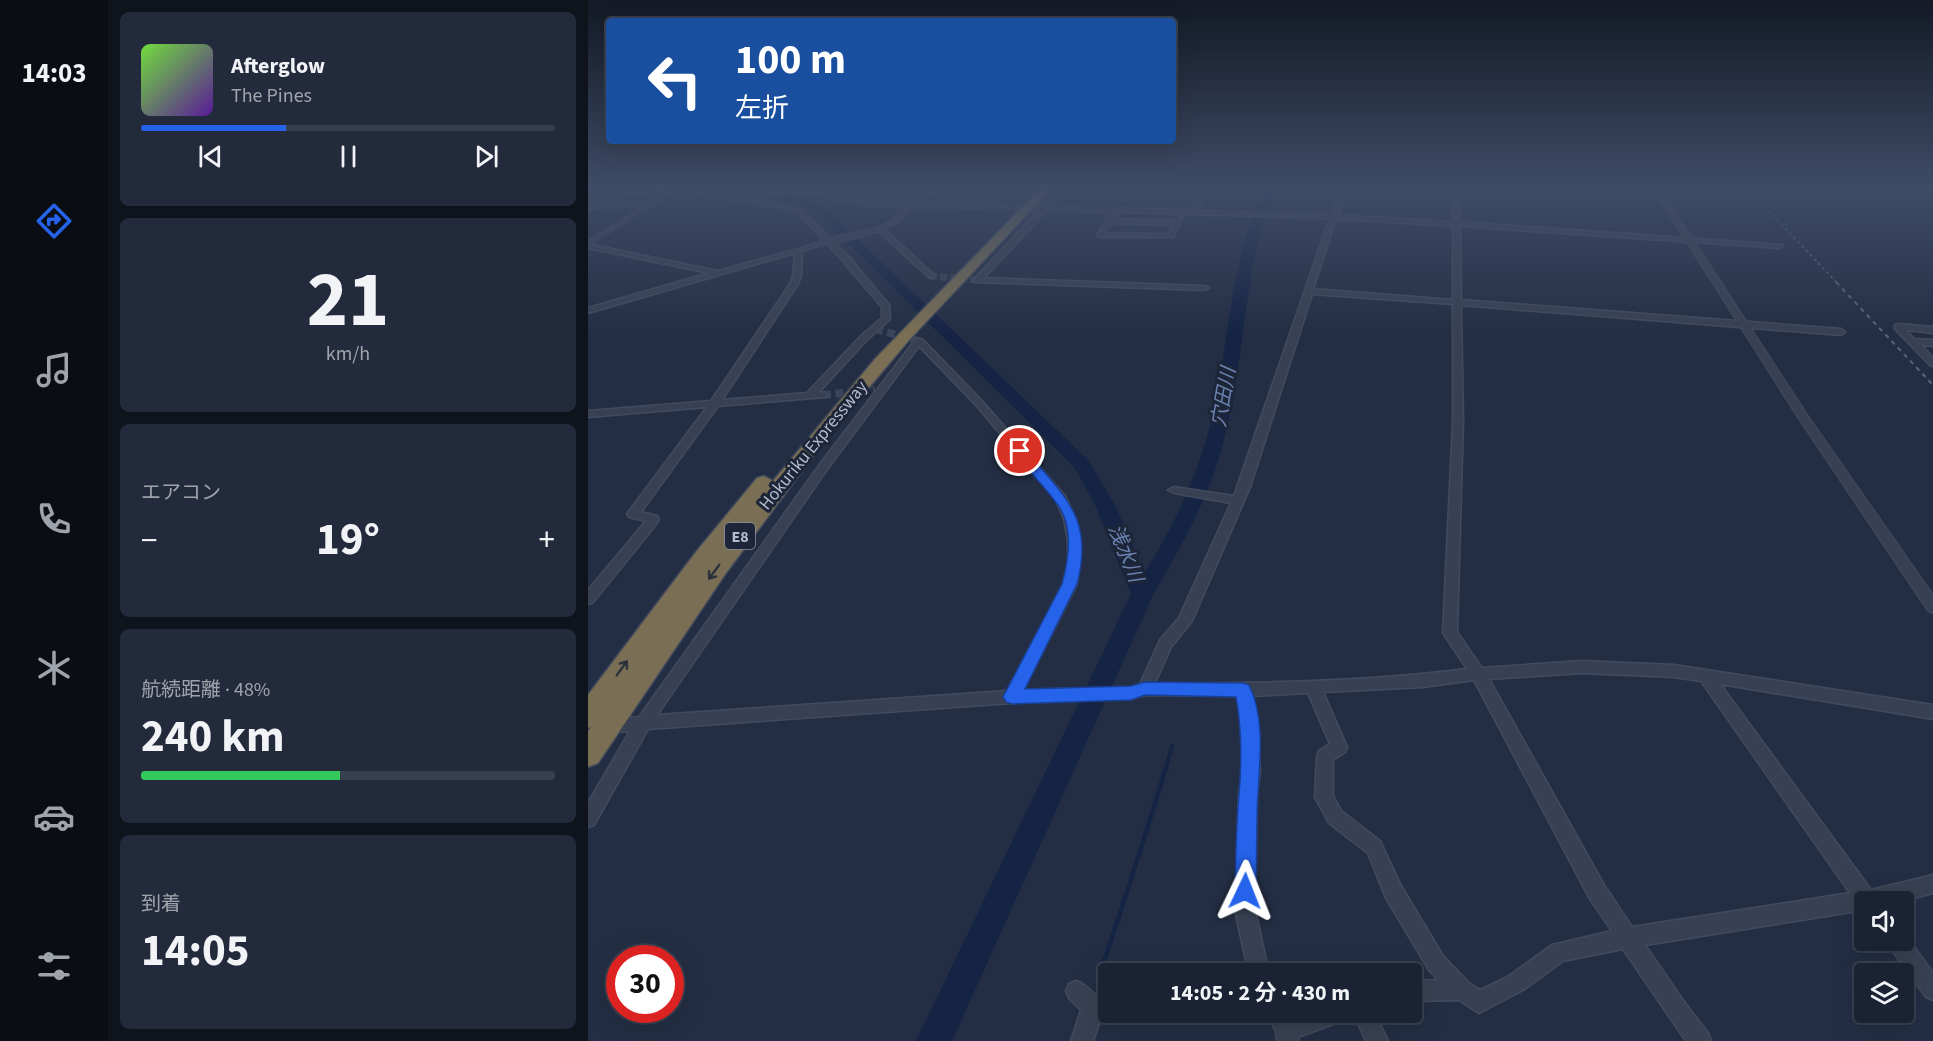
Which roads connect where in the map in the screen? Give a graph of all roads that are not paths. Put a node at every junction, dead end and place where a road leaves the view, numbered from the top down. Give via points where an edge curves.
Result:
1 (824, 238) edge
2 (845, 238) edge
3 (889, 238) edge
4 (991, 238) edge
5 (996, 238) edge
6 (1020, 238) edge
7 (1327, 238) edge
8 (1456, 238) edge
9 (1655, 238) edge
10 (1690, 240) junction
11 (588, 245) edge
12 (1780, 246) dead end
13 (799, 249) junction
14 (719, 273) junction
15 (930, 276) tunnel mouth
16 (1205, 288) dead end
17 (1309, 291) junction
18 (935, 296) junction
19 (1455, 301) junction
20 (589, 311) edge
21 (1744, 324) junction
22 (905, 328) junction
23 (1933, 330) edge
24 (1841, 332) dead end
25 (1912, 341) junction
26 (1933, 343) edge
27 (1933, 363) edge
28 (823, 394) tunnel mouth
29 (811, 395) junction
30 (714, 404) junction
31 (588, 414) edge
32 (1174, 490) dead end
33 (1236, 500) junction
34 (588, 599) edge
35 (1933, 607) edge
36 (1478, 674) junction
37 (1706, 676) junction
38 (1313, 686) junction
39 (1243, 690) junction
40 (1138, 691) junction
41 (1012, 697) junction
42 (1933, 712) edge
43 (588, 716) edge
44 (644, 722) junction
45 (617, 725) dead end
46 (588, 754) edge
47 (588, 819) edge
48 (1933, 884) edge
49 (1861, 891) edge
50 (1906, 891) edge
51 (1854, 903) edge
52 (1627, 938) junction
53 (1905, 951) edge
54 (1257, 963) edge
55 (1462, 990) junction
56 (1933, 990) edge
57 (1422, 991) edge
58 (1076, 992) dead end
59 (1302, 1023) edge
60 (1369, 1023) edge
61 (1284, 1028) edge
62 (1082, 1041) edge
63 (1377, 1041) edge
64 (1700, 1041) edge

1 - 29 street via 886,307 886,319
2 - 13 street, bridge
3 - 15 street
4 - 18 highway, Hokuriku Expressway / E8
5 - 18 highway, Hokuriku Expressway / E8
6 - 16 street via 978,280
7 - 17 street
8 - 19 street
9 - 10 street
10 - 12 street
10 - 21 street
11 - 14 street
13 - 14 street
13 - 30 street via 794,284
14 - 20 street
17 - 19 street
17 - 33 street via 1258,450
18 - 22 highway, Hokuriku Expressway / E8
19 - 21 street
19 - 36 street via 1458,422 1450,633
21 - 24 street
21 - 35 street
43 -> 22 highway, Hokuriku Expressway / E8 via 743,507 844,386
22 -> 46 highway, Hokuriku Expressway / E8 via 762,507
23 - 25 street via 1898,327
25 - 26 street
25 - 27 street
28 - 29 street
29 - 30 street
30 - 31 street
30 - 34 street via 633,513 653,519 650,524
32 - 33 street
33 - 40 street via 1185,621 1165,644
36 - 37 street via 1582,668
36 - 38 street
36 - 52 street via 1597,892
37 - 42 street
37 - 49 street
38 - 39 street
38 - 55 street via 1339,747 1325,756 1324,797 1335,817 1374,847 1393,891 1436,963
39 - 40 street
39 - 54 street via 1252,771 1245,910
40 - 41 street
41 - 44 street
41 - 44 street via 1070,584 1074,532 1068,510 979,403 919,341 878,390
44 - 45 street
44 - 47 street
48 - 50 street
51 - 52 street
52 - 55 street via 1559,952 1516,983 1479,1002
52 - 64 street
53 - 56 street
55 - 57 street
58 - 62 street via 1093,1006
59 - 61 street
60 - 63 street

